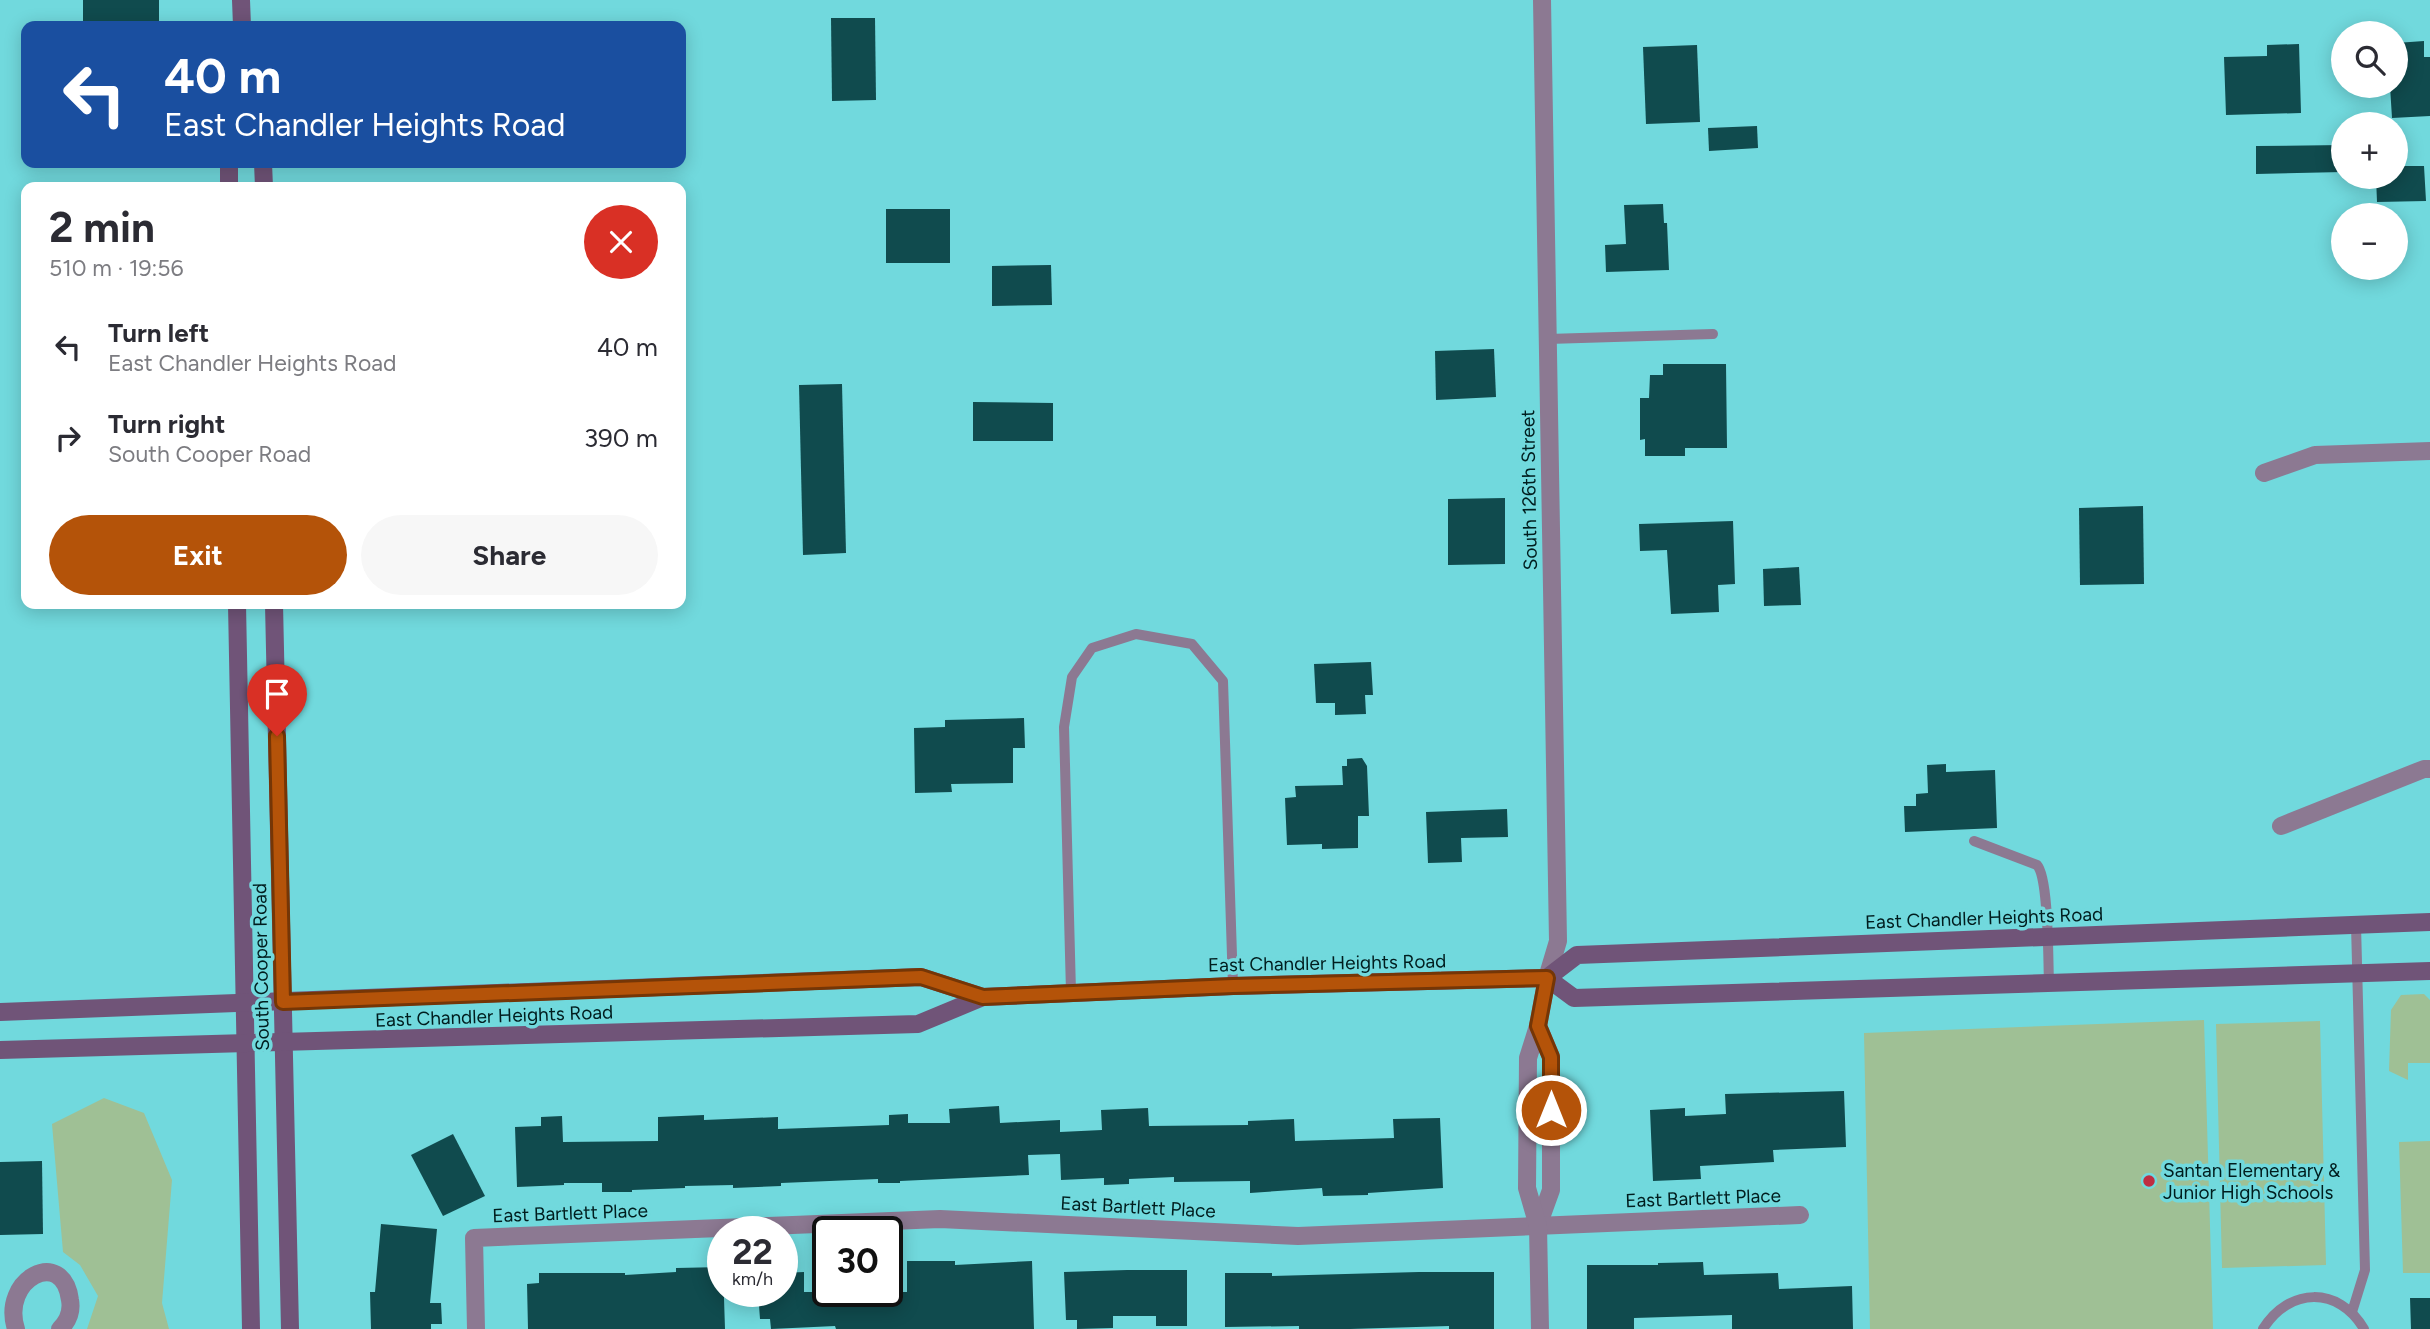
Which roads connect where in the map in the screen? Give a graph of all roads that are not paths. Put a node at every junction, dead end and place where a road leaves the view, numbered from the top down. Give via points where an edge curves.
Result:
1 (242, 0) edge
2 (1542, 0) edge
3 (242, 21) edge
4 (1713, 334) dead end
5 (1548, 339) junction
6 (2430, 451) edge
7 (2264, 473) dead end
8 (237, 609) edge
9 (274, 609) edge
10 (2430, 769) edge
11 (2281, 826) dead end
12 (1974, 841) dead end
13 (2430, 922) edge
14 (2356, 925) junction
15 (2047, 935) junction
16 (2430, 971) edge
17 (2358, 974) junction
18 (1547, 978) junction
19 (2049, 983) junction
20 (1233, 986) junction
21 (1071, 992) junction
22 (983, 997) junction
23 (283, 1002) junction
24 (244, 1003) junction
25 (0, 1012) edge
26 (284, 1043) junction
27 (245, 1044) junction
28 (0, 1050) edge
29 (1800, 1214) dead end
30 (1538, 1226) junction
31 (5, 1286) edge
32 (2352, 1312) junction
33 (16, 1329) edge
34 (60, 1329) edge
35 (251, 1329) edge
36 (290, 1329) edge
37 (476, 1329) edge
38 (1541, 1329) edge
39 (2263, 1329) edge
40 (2364, 1329) edge

1 - 3 main road
2 - 5 street, South 126th Street
4 - 5 lane
5 - 18 street, South 126th Street via 1558,941
6 - 7 street via 2315,454
8 - 24 main road, South Cooper Road
9 - 23 main road, South Cooper Road
10 - 11 street
12 - 15 lane via 2041,869
13 - 14 main road, East Chandler Heights Road
14 - 15 main road, East Chandler Heights Road
14 - 17 lane
15 - 18 main road, East Chandler Heights Road via 1577,955
15 - 19 lane
16 - 17 main road
17 - 19 main road
17 - 32 lane via 2365,1270
18 - 19 main road via 1574,998
18 - 20 main road, East Chandler Heights Road
18 - 30 street, South 126th Street via 1538,1026 1551,1057 1551,1190
20 - 21 main road, East Chandler Heights Road
20 - 21 lane via 1223,681 1192,644 1136,634 1092,648 1072,677 1064,727
21 - 22 main road, East Chandler Heights Road
22 - 23 main road, East Chandler Heights Road via 921,977
22 - 26 main road, East Chandler Heights Road via 918,1024
23 - 24 main road, East Chandler Heights Road
23 - 26 main road, South Cooper Road
24 - 25 main road, East Chandler Heights Road
24 - 27 main road, South Cooper Road
26 - 27 main road, East Chandler Heights Road
26 - 36 main road, South Cooper Road
27 - 28 main road, East Chandler Heights Road
27 - 35 main road, South Cooper Road
29 - 30 street, East Bartlett Place
30 - 37 street, East Bartlett Place via 1298,1236 940,1219 474,1238
30 - 38 street
31 - 33 street via 5,1309
31 - 34 street via 36,1271 57,1277 71,1304
32 - 39 lane via 2329,1299 2302,1298 2271,1316
32 - 40 lane

